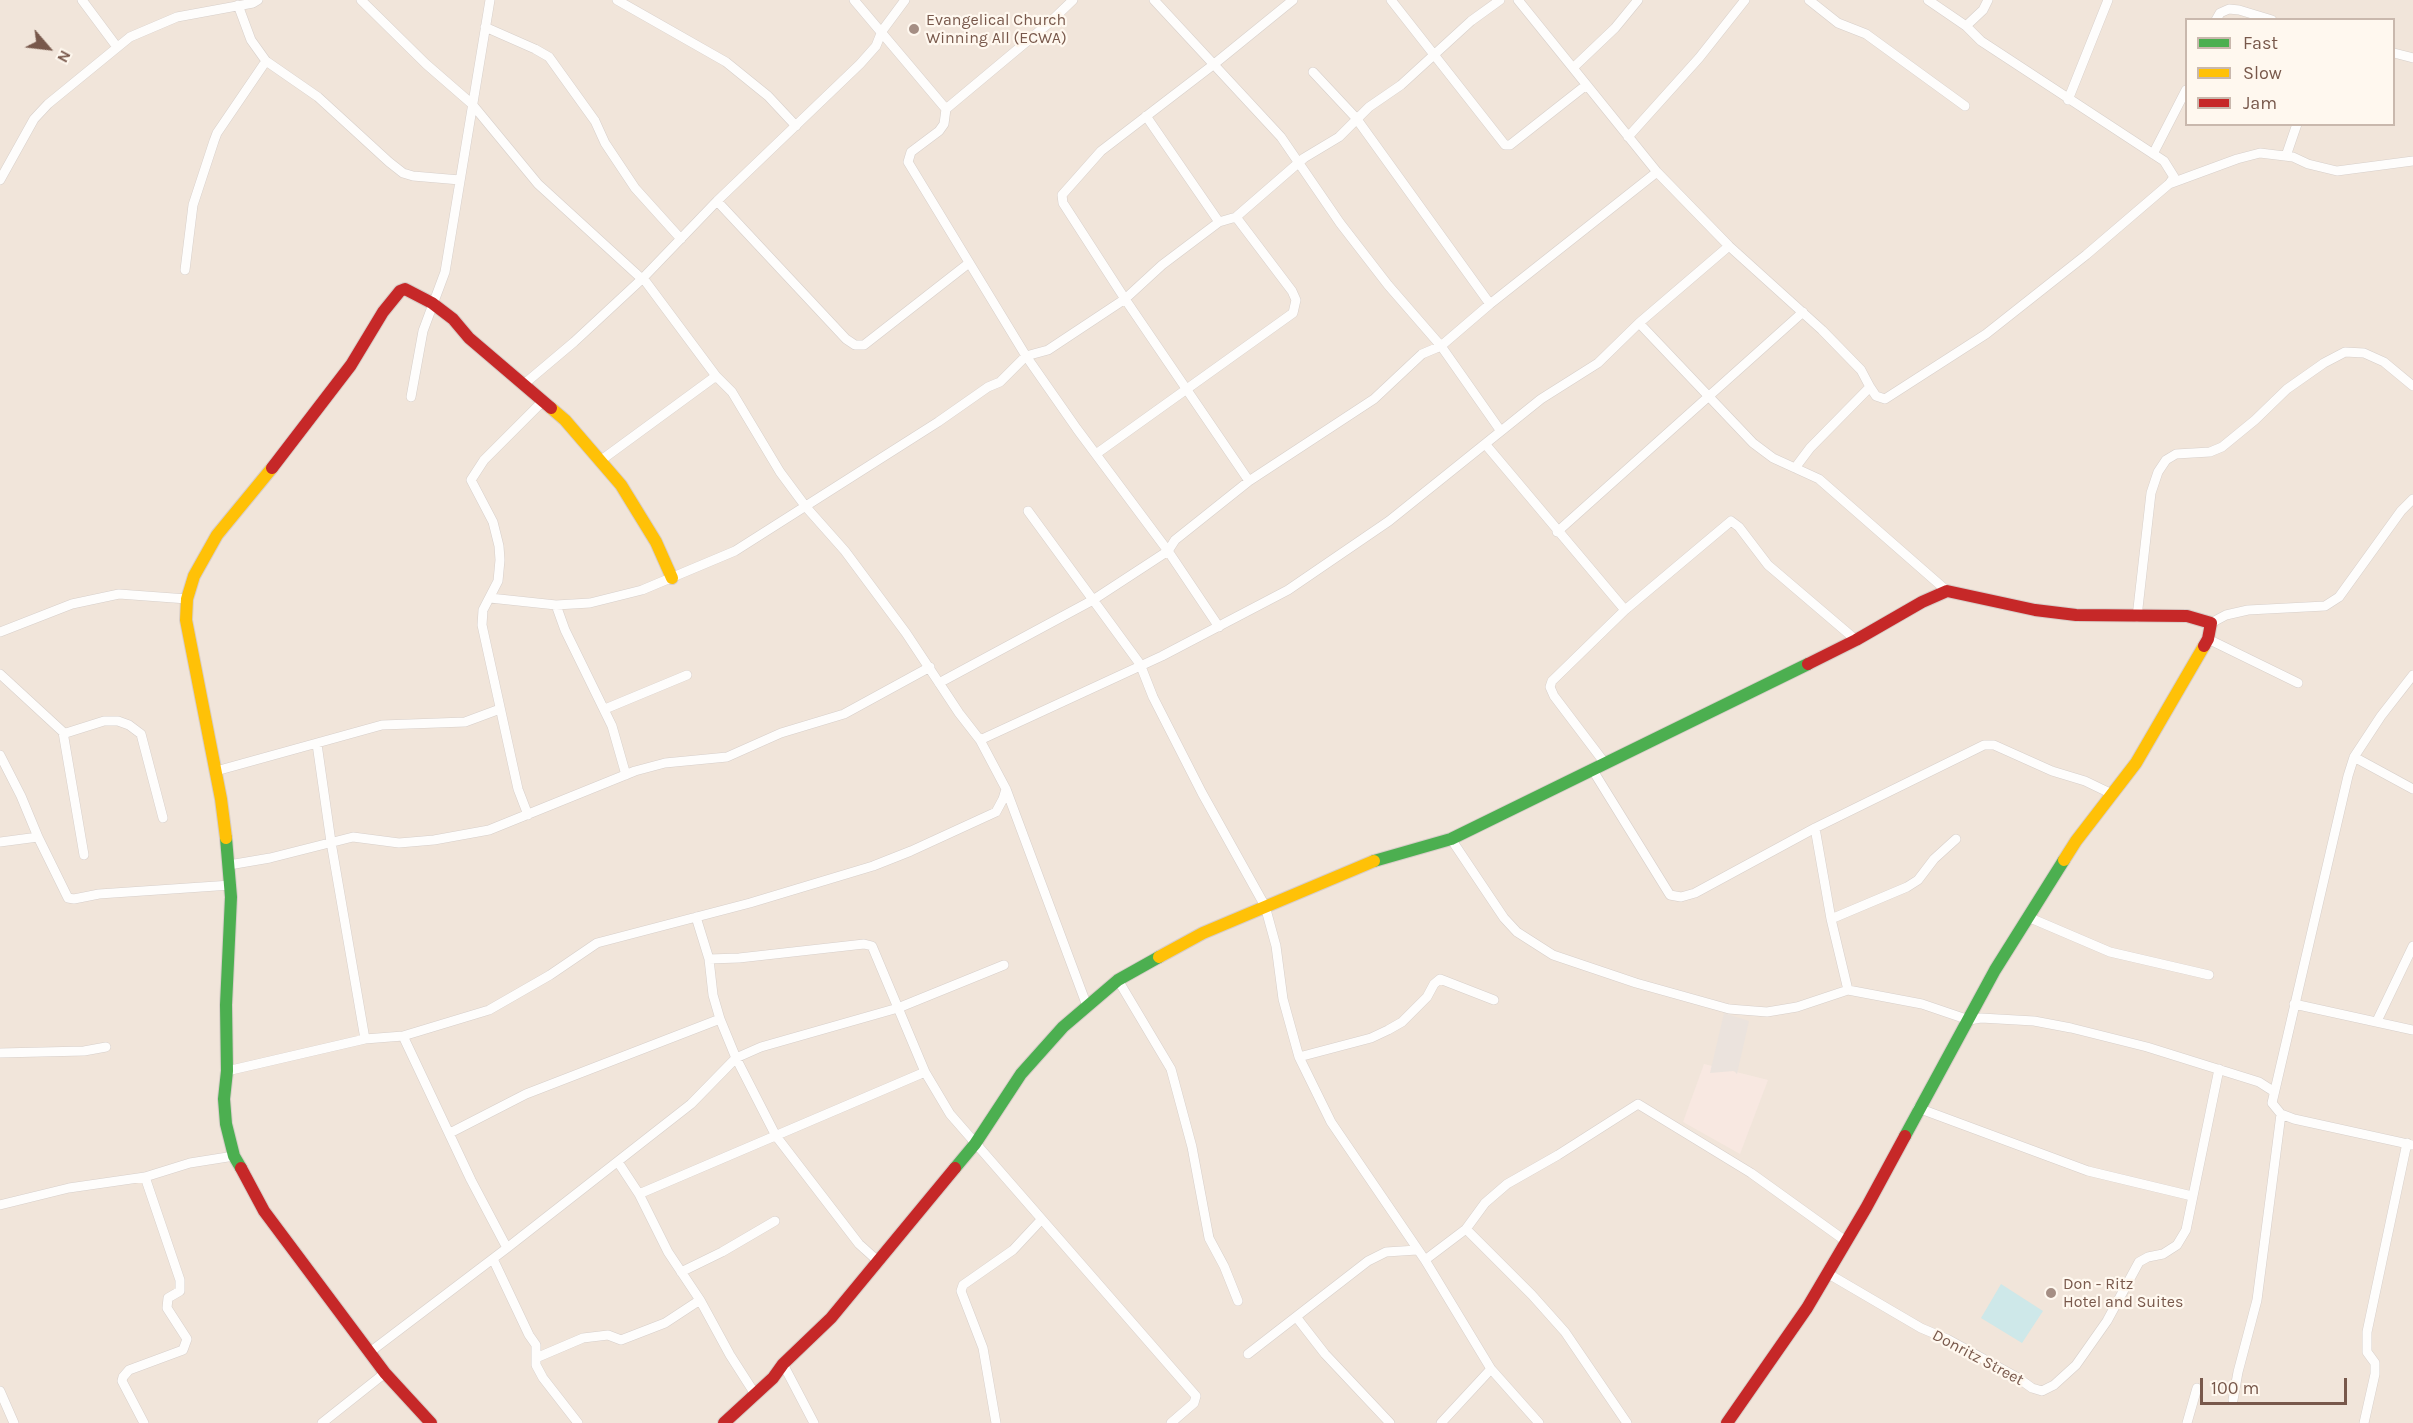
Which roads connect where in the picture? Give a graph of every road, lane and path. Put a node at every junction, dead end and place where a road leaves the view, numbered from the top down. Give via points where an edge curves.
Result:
1 (82, 0) edge
2 (258, 0) edge
3 (362, 0) edge
4 (490, 0) edge
5 (617, 0) edge
6 (854, 0) edge
7 (904, 0) edge
8 (1073, 0) edge
9 (1154, 0) edge
10 (1293, 0) edge
11 (1391, 0) edge
12 (1500, 0) edge
13 (1518, 0) edge
14 (1638, 0) edge
15 (1744, 0) edge
16 (1809, 0) edge
17 (1928, 0) edge
18 (1988, 0) edge
19 (2108, 0) edge
20 (238, 5) junction
21 (2217, 18) edge
22 (2265, 18) edge
23 (1966, 26) junction
24 (485, 27) junction
25 (882, 31) junction
26 (117, 47) junction
27 (1434, 53) junction
28 (2395, 53) edge
29 (2413, 58) edge
30 (266, 61) junction
31 (1213, 65) junction
32 (1574, 68) junction
33 (1313, 72) dead end
34 (1585, 86) junction
35 (2185, 94) edge
36 (2068, 99) junction
37 (472, 104) junction
38 (1965, 106) dead end
39 (946, 109) junction
40 (1146, 116) junction
41 (1356, 118) junction
42 (796, 126) junction
43 (2296, 126) edge
44 (1628, 137) junction
45 (2153, 154) junction
46 (2286, 156) junction
47 (2413, 161) edge
48 (1299, 164) junction
49 (1657, 172) junction
50 (0, 180) edge
51 (459, 180) junction
52 (2169, 184) junction
53 (717, 201) junction
54 (1236, 217) junction
55 (1219, 222) junction
56 (681, 239) junction
57 (1729, 246) junction
58 (969, 263) junction
59 (185, 270) dead end
60 (642, 279) junction
61 (1125, 299) junction
62 (432, 303) junction
63 (1490, 304) junction
64 (1803, 312) junction
65 (1639, 323) junction
66 (1441, 346) junction
67 (1026, 356) junction
68 (716, 376) junction
69 (523, 385) junction
70 (2413, 386) edge
71 (1870, 387) junction
72 (1187, 390) junction
73 (411, 397) dead end
74 (1711, 397) junction
75 (543, 401) junction
76 (1500, 430) junction
77 (1486, 445) junction
78 (1096, 454) junction
79 (600, 461) junction
80 (1795, 468) junction
81 (1249, 482) junction
82 (2413, 499) edge
83 (806, 507) junction
84 (1028, 511) dead end
85 (1557, 532) junction
86 (1168, 551) junction
87 (672, 578) junction
88 (1947, 591) junction
89 (490, 598) junction
90 (187, 599) junction
91 (1093, 600) junction
92 (556, 605) junction
93 (1625, 610) junction
94 (2137, 617) junction
95 (2211, 623) junction
96 (1219, 627) junction
97 (0, 632) edge
98 (2208, 639) junction
99 (1856, 640) junction
100 (1140, 664) junction
101 (930, 667) junction
102 (0, 674) edge
103 (687, 675) dead end
104 (2413, 675) edge
105 (939, 683) junction
106 (2298, 683) dead end
107 (500, 709) junction
108 (604, 709) junction
109 (63, 732) junction
110 (980, 740) junction
111 (317, 744) junction
112 (0, 755) edge
113 (2354, 757) junction
114 (1604, 762) junction
115 (1592, 770) junction
116 (216, 771) junction
117 (626, 775) junction
118 (1006, 789) junction
119 (2413, 789) edge
120 (2112, 794) junction
121 (528, 815) junction
122 (163, 818) dead end
123 (1815, 828) junction
124 (38, 837) junction
125 (1451, 838) junction
126 (1956, 839) dead end
127 (331, 842) junction
128 (0, 843) edge
129 (84, 855) dead end
130 (229, 865) junction
131 (231, 885) junction
132 (1265, 906) junction
133 (696, 917) junction
134 (2028, 917) junction
135 (1831, 919) junction
136 (2413, 946) edge
137 (709, 959) junction
138 (1004, 966) dead end
139 (2210, 975) dead end
140 (1118, 980) junction
141 (1848, 990) junction
142 (1494, 1000) dead end
143 (2294, 1004) junction
144 (1087, 1006) junction
145 (898, 1008) junction
146 (720, 1019) junction
147 (1969, 1020) junction
148 (2377, 1021) junction
149 (2413, 1030) edge
150 (403, 1036) junction
151 (365, 1039) junction
152 (106, 1047) dead end
153 (0, 1053) edge
154 (1299, 1057) junction
155 (736, 1058) junction
156 (2219, 1069) junction
157 (227, 1071) junction
158 (925, 1072) junction
159 (2273, 1091) junction
160 (1918, 1108) junction
161 (2281, 1114) junction
162 (450, 1133) junction
163 (776, 1136) junction
164 (975, 1144) junction
165 (2410, 1144) edge
166 (234, 1156) junction
167 (618, 1162) junction
168 (146, 1177) junction
169 (639, 1194) junction
170 (2192, 1196) junction
171 (0, 1205) edge
172 (775, 1221) dead end
173 (1041, 1221) junction
174 (1466, 1229) junction
175 (1846, 1242) junction
176 (507, 1248) junction
177 (1417, 1250) junction
178 (493, 1259) junction
179 (1425, 1260) junction
180 (879, 1262) junction
181 (681, 1272) junction
182 (1827, 1273) junction
183 (700, 1300) junction
184 (1238, 1301) dead end
185 (1297, 1318) junction
186 (369, 1352) junction
187 (1248, 1354) dead end
188 (536, 1358) junction
189 (783, 1364) junction
190 (1491, 1369) junction
191 (385, 1372) junction
192 (2197, 1388) dead end
193 (0, 1391) edge
194 (755, 1394) junction
195 (2233, 1401) dead end
196 (14, 1423) edge
197 (144, 1423) edge
198 (322, 1423) edge
199 (431, 1423) edge
200 (578, 1423) edge
201 (724, 1423) edge
202 (814, 1423) edge
203 (996, 1423) edge
204 (1172, 1423) edge
205 (1390, 1423) edge
206 (1441, 1423) edge
207 (1539, 1423) edge
208 (1627, 1423) edge
209 (1727, 1423) edge
210 (2187, 1423) edge
211 (2364, 1423) edge

1 - 26 street
2 - 20 street
3 - 37 street
4 - 24 street
5 - 42 street via 726,62 768,96
6 - 25 street
7 - 25 street
8 - 39 street
9 - 31 street
10 - 31 street
11 - 27 street
12 - 27 street
13 - 32 street
14 - 32 street
15 - 44 street via 1699,58
16 - 38 street via 1838,23 1866,34
17 - 23 street
18 - 23 street
19 - 36 street
20 - 26 street via 177,17 130,37
20 - 30 street via 251,40
21 - 22 street via 2229,9
23 - 36 street via 1981,41
24 - 37 street
24 - 56 street via 549,57 595,121 634,188
25 - 39 street
25 - 42 street via 876,46 860,64
26 - 50 street via 34,119
27 - 34 street via 1505,145
27 - 41 street via 1401,85
28 - 29 street
30 - 51 street via 318,97 403,173
30 - 59 street via 217,133 194,205
31 - 40 street
31 - 48 street via 1281,137
32 - 34 street
33 - 41 street
34 - 44 street
35 - 45 street
36 - 45 street
37 - 51 street
37 - 60 street via 537,184
39 - 58 street via 939,131 911,152 908,162
40 - 55 street
40 - 61 street via 1101,151 1062,195 1063,203
41 - 48 street via 1339,136
41 - 63 street
42 - 53 street
43 - 46 street
44 - 49 street
45 - 52 street via 2171,171 2174,177
46 - 47 street via 2337,171
46 - 52 street via 2260,153
48 - 54 street
48 - 66 street via 1388,285
49 - 57 street
49 - 63 street
51 - 62 street via 446,272
52 - 71 street via 1986,334 1885,399 1876,396
53 - 56 street
53 - 58 street via 855,345 864,345
54 - 55 street
54 - 72 street via 1292,291 1295,308
55 - 61 street
56 - 60 street
57 - 64 street
57 - 65 street
58 - 67 street
60 - 68 street
60 - 69 street
61 - 67 street via 1048,350
61 - 72 street
62 - 69 street
62 - 73 street
62 - 90 street via 405,289 400,291 351,364 217,535 194,576
63 - 66 street
64 - 71 street via 1861,370
64 - 74 street
65 - 74 street
65 - 76 street via 1598,363
66 - 76 street
66 - 81 street via 1422,354 1374,399
67 - 78 street
67 - 83 street via 1000,382
68 - 79 street
68 - 83 street via 732,393
69 - 75 street
70 - 94 street via 2384,362 2364,352 2345,352 2287,389 2222,447 2210,452 2176,454 2166,460 2151,493
71 - 80 street
72 - 78 street
72 - 81 street
74 - 80 street via 1753,443
74 - 85 street
75 - 79 street
75 - 89 street via 484,460 471,480 493,522 499,546 498,581
76 - 77 street
77 - 85 street
77 - 96 street via 1389,522 1279,596
78 - 86 street
79 - 87 street via 621,485 656,542
80 - 88 street via 1819,479
81 - 86 street via 1175,540
82 - 95 street via 2339,597 2325,606 2248,610
83 - 87 street via 735,551
83 - 101 street via 845,551
84 - 91 street
85 - 93 street
86 - 91 street
86 - 96 street
87 - 92 street via 590,603
88 - 94 street via 2035,610
88 - 99 street
89 - 92 street
89 - 107 street via 483,610 483,625
90 - 97 street via 119,594 72,604
90 - 116 street via 186,620
91 - 100 street
91 - 105 street
92 - 108 street
93 - 99 street via 1731,522 1768,565
93 - 114 street via 1550,687
94 - 95 street via 2187,616
95 - 98 street
96 - 100 street
98 - 106 street
98 - 120 street via 2136,763
99 - 114 street
100 - 110 street
100 - 132 street via 1153,697
101 - 105 street
101 - 117 street via 844,714 781,733 727,757 665,763
102 - 109 street
103 - 108 street
104 - 113 street
105 - 110 street
107 - 111 street via 465,722 382,725
107 - 121 street via 518,789
108 - 117 street
109 - 122 street via 118,721 141,735
109 - 129 street
110 - 118 street
111 - 116 street
111 - 127 street
112 - 124 street
113 - 119 street
113 - 143 street
114 - 115 street
115 - 123 street via 1670,895 1695,893
115 - 125 street
116 - 130 street
117 - 121 street
118 - 133 street via 996,812 911,851
118 - 144 street
120 - 123 street via 1994,745 1984,745
120 - 134 street via 2076,841
121 - 127 street via 489,830 434,840 399,843 353,837
123 - 135 street
124 - 128 street
124 - 131 street via 68,898
125 - 132 street via 1386,856
125 - 141 street via 1504,918 1517,932 1553,956 1729,1009 1767,1012 1797,1007
126 - 135 street via 1918,880
127 - 130 street
127 - 151 street
130 - 131 street
131 - 157 street
132 - 140 street via 1203,933
132 - 154 street
133 - 137 street
133 - 150 street via 597,943 489,1010
134 - 139 street via 2110,952
134 - 147 street
135 - 141 street
136 - 148 street
137 - 145 street via 869,944
137 - 146 street
138 - 145 street
140 - 144 street
140 - 184 street via 1171,1069 1192,1147 1209,1238
141 - 147 street via 1922,1005
142 - 154 street via 1440,979 1428,997 1388,1030
143 - 148 street
143 - 159 street
144 - 164 street via 1022,1074
145 - 155 street via 761,1047
145 - 158 street
146 - 155 street
146 - 162 street via 526,1094
147 - 156 street via 2017,1020 2071,1028
147 - 160 street
148 - 149 street
150 - 151 street
150 - 162 street
151 - 157 street
152 - 153 street
154 - 177 street via 1331,1122
155 - 163 street
155 - 167 street via 691,1104
156 - 159 street via 2259,1082
156 - 170 street, Donritz Street
157 - 166 street via 226,1124
158 - 163 street
158 - 164 street via 950,1114
159 - 161 street via 2271,1103
160 - 170 street via 2088,1171
160 - 175 street
161 - 165 street
161 - 195 street via 2257,1300
162 - 176 street
163 - 169 street
163 - 180 street via 859,1244
164 - 173 street
164 - 180 street
165 - 211 street via 2367,1332 2367,1352 2375,1374
166 - 168 street via 190,1163
166 - 186 street via 264,1211
167 - 169 street
167 - 176 street
168 - 171 street via 69,1188
168 - 197 street via 180,1280 180,1291 168,1298 167,1308 187,1339 183,1350 129,1370 123,1377
169 - 181 street
170 - 182 street, Donritz Street via 2186,1230 2177,1245 2139,1262 2107,1321 2076,1365 2042,1391
172 - 181 street
173 - 203 street via 1013,1250 963,1285 961,1291 983,1348
173 - 204 street via 1195,1394 1194,1403
174 - 175 street via 1485,1203 1506,1184 1638,1104 1750,1173
174 - 179 street
174 - 208 street via 1565,1332
175 - 182 street
176 - 178 street
177 - 179 street
177 - 185 street via 1386,1252 1368,1261
178 - 186 street
178 - 188 street via 536,1346
179 - 190 street
180 - 189 street via 831,1318
181 - 183 street
182 - 209 street via 1802,1316
183 - 188 street via 665,1323 621,1340 608,1335 583,1338
183 - 194 street
185 - 187 street
185 - 205 street
186 - 191 street
188 - 200 street via 543,1378
189 - 194 street
189 - 202 street
190 - 206 street
190 - 207 street
191 - 198 street
191 - 199 street
192 - 210 street
193 - 196 street
194 - 201 street

